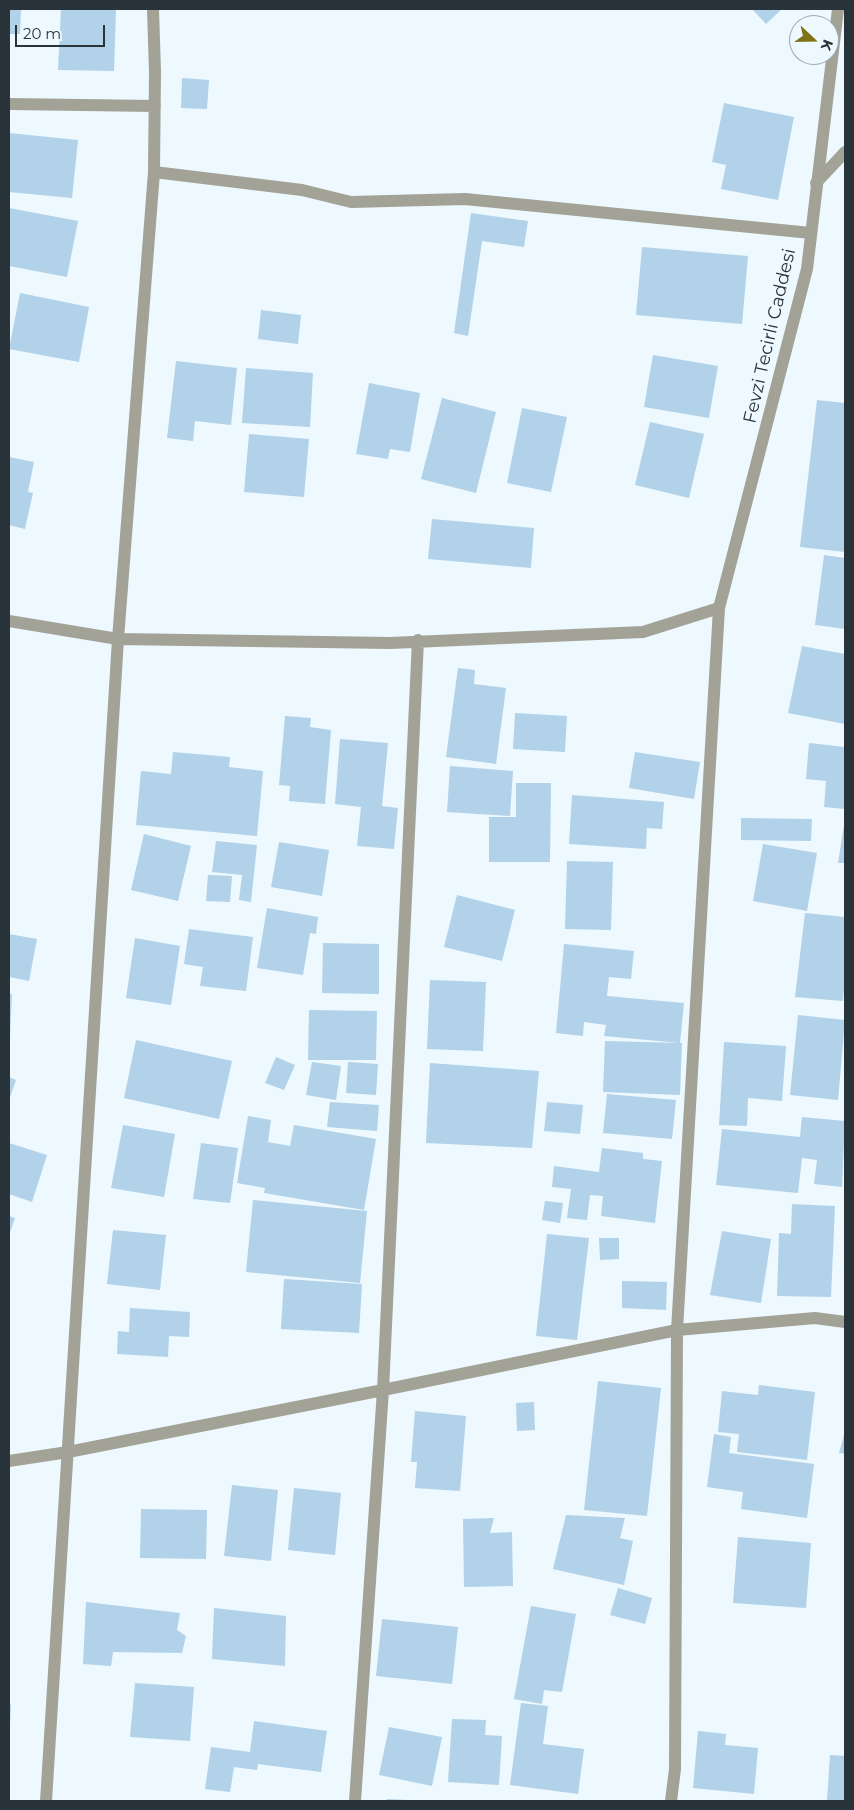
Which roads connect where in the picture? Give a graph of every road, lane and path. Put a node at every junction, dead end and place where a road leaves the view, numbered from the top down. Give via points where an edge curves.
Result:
1 (153, 9) edge
2 (838, 9) edge
3 (9, 104) edge
4 (155, 106) junction
5 (845, 152) edge
6 (154, 172) junction
7 (816, 183) junction
8 (811, 233) junction
9 (719, 608) junction
10 (9, 621) edge
11 (118, 639) junction
12 (418, 640) junction
13 (845, 1322) edge
14 (677, 1330) junction
15 (383, 1390) junction
16 (68, 1452) junction
17 (9, 1461) edge
18 (46, 1801) edge
19 (354, 1801) edge
20 (671, 1801) edge

1 - 4 street
2 - 7 street, Fevzi Tecirli Caddesi
3 - 4 street
4 - 6 street
5 - 7 street
6 - 8 street via 302,190 351,202 465,199
6 - 11 street
7 - 8 street, Fevzi Tecirli Caddesi
8 - 9 street, Fevzi Tecirli Caddesi via 807,269
9 - 12 street via 642,632
9 - 14 street, Fevzi Tecirli Caddesi
10 - 11 street
11 - 12 street via 390,643
11 - 16 street
12 - 15 street
13 - 14 street via 815,1318
14 - 15 street
14 - 20 street, Fevzi Tecirli Caddesi via 675,1759
15 - 16 street
15 - 19 street
16 - 17 street
16 - 18 street

